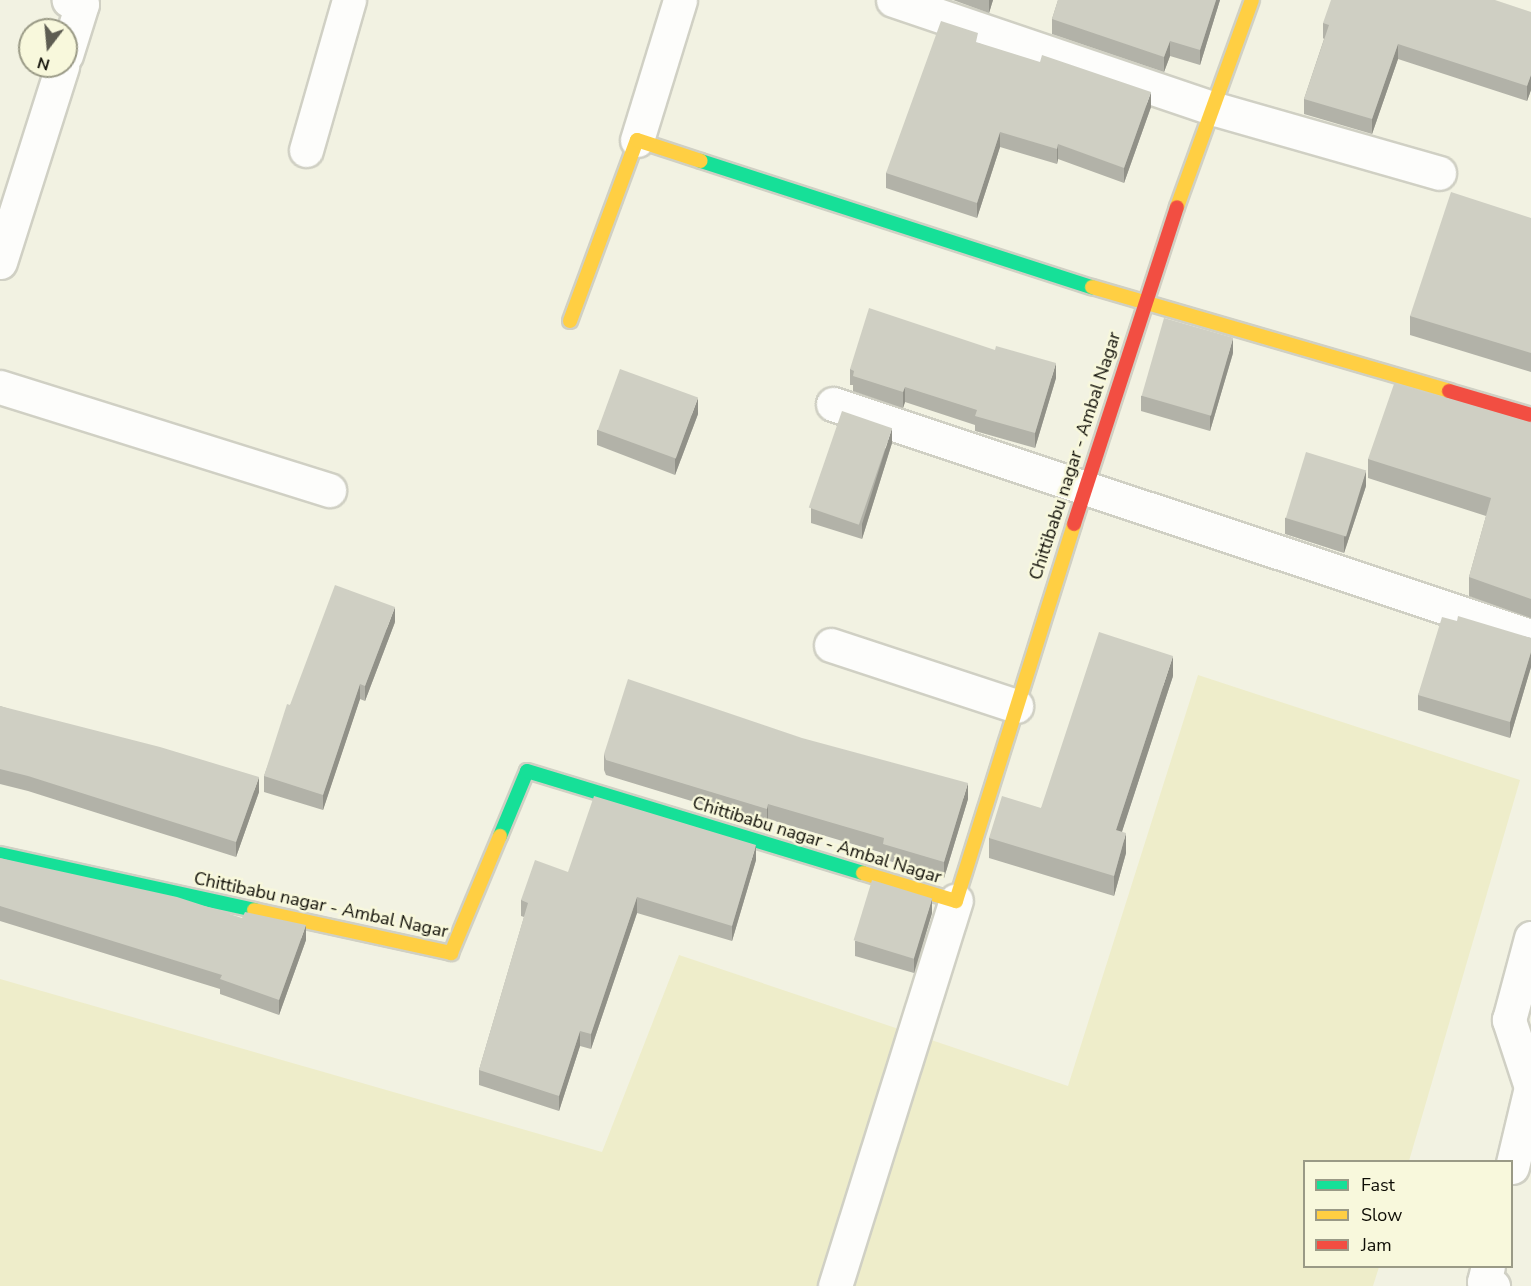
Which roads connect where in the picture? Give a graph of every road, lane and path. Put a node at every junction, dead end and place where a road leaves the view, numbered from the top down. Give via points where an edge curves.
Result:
1 (69, 0) edge
2 (350, 0) edge
3 (680, 0) edge
4 (893, 0) edge
5 (1252, 0) edge
6 (78, 18) edge
7 (59, 78) edge
8 (1215, 109) junction
9 (637, 140) junction
10 (306, 150) dead end
11 (1439, 173) dead end
12 (0, 262) edge
13 (1143, 303) junction
14 (570, 321) dead end
15 (0, 387) edge
16 (833, 404) dead end
17 (1531, 415) edge
18 (1082, 488) junction
19 (329, 490) dead end
20 (1531, 636) edge
21 (831, 645) dead end
22 (1016, 706) junction
23 (0, 854) edge
24 (957, 901) junction
25 (1531, 938) edge
26 (1520, 1023) edge
27 (1513, 1163) edge
28 (1488, 1268) edge
29 (835, 1286) edge
30 (1493, 1286) edge

1 - 6 street via 82,4
2 - 10 street
3 - 9 street
4 - 8 street
5 - 8 street, Chittibabu nagar - Ambal Nagar
7 - 12 street
8 - 11 street
8 - 13 street, Chittibabu nagar - Ambal Nagar
9 - 13 street
9 - 14 street
13 - 17 street
13 - 18 street, Chittibabu nagar - Ambal Nagar
15 - 19 street
16 - 18 street
18 - 20 street
18 - 22 street, Chittibabu nagar - Ambal Nagar
21 - 22 street
22 - 24 street, Chittibabu nagar - Ambal Nagar
23 - 24 street, Chittibabu nagar - Ambal Nagar via 451,953 527,771
24 - 29 street
25 - 26 street
26 - 27 street via 1531,1087
28 - 30 street via 1484,1282

